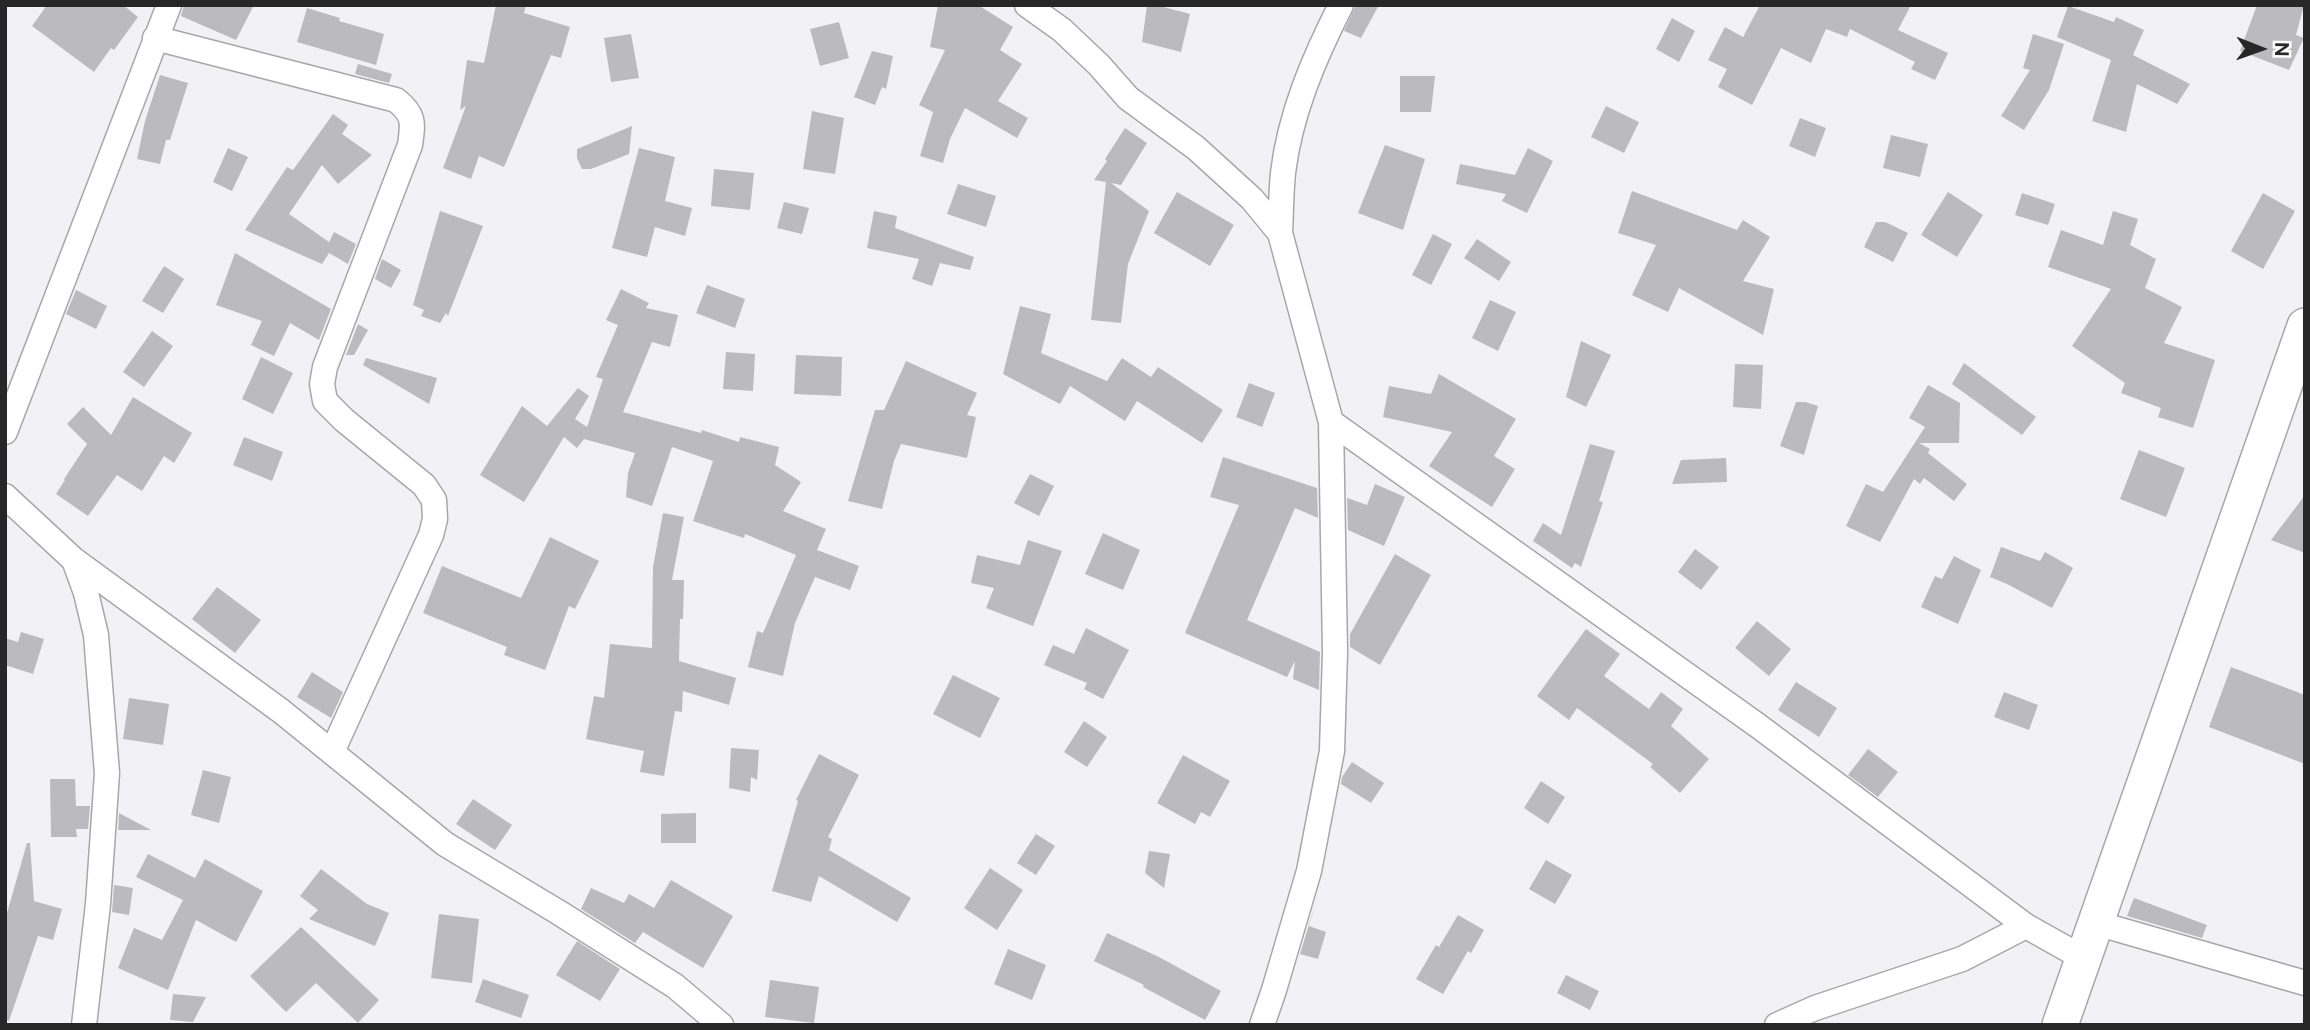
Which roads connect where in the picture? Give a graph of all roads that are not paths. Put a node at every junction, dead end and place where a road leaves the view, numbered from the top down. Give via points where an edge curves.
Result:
1 (169, 5) edge
2 (1027, 5) edge
3 (1341, 5) edge
4 (155, 38) junction
5 (1280, 233) junction
6 (2305, 326) edge
7 (1331, 422) junction
8 (5, 432) edge
9 (5, 496) edge
10 (74, 559) junction
11 (332, 752) junction
12 (2096, 923) junction
13 (2026, 926) junction
14 (2083, 958) junction
15 (2305, 983) edge
16 (84, 1025) edge
17 (721, 1025) edge
18 (1262, 1025) edge
19 (1777, 1025) edge
20 (2060, 1025) edge

1 - 4 street
2 - 5 street via 1062,30 1128,98 1196,148
3 - 5 street via 1316,54 1293,126 1283,173
4 - 8 street
4 - 11 street via 396,100 413,122 410,145 322,384 325,401 344,420 424,485 434,500 435,519
5 - 7 street
6 - 12 street
7 - 13 street via 1757,725
7 - 18 street via 1332,751 1309,871
9 - 10 street
10 - 11 street
10 - 16 street via 96,635 107,773
11 - 17 street via 445,844 675,986
12 - 14 street
12 - 15 street
13 - 14 street
13 - 19 street via 1962,959
14 - 20 street

